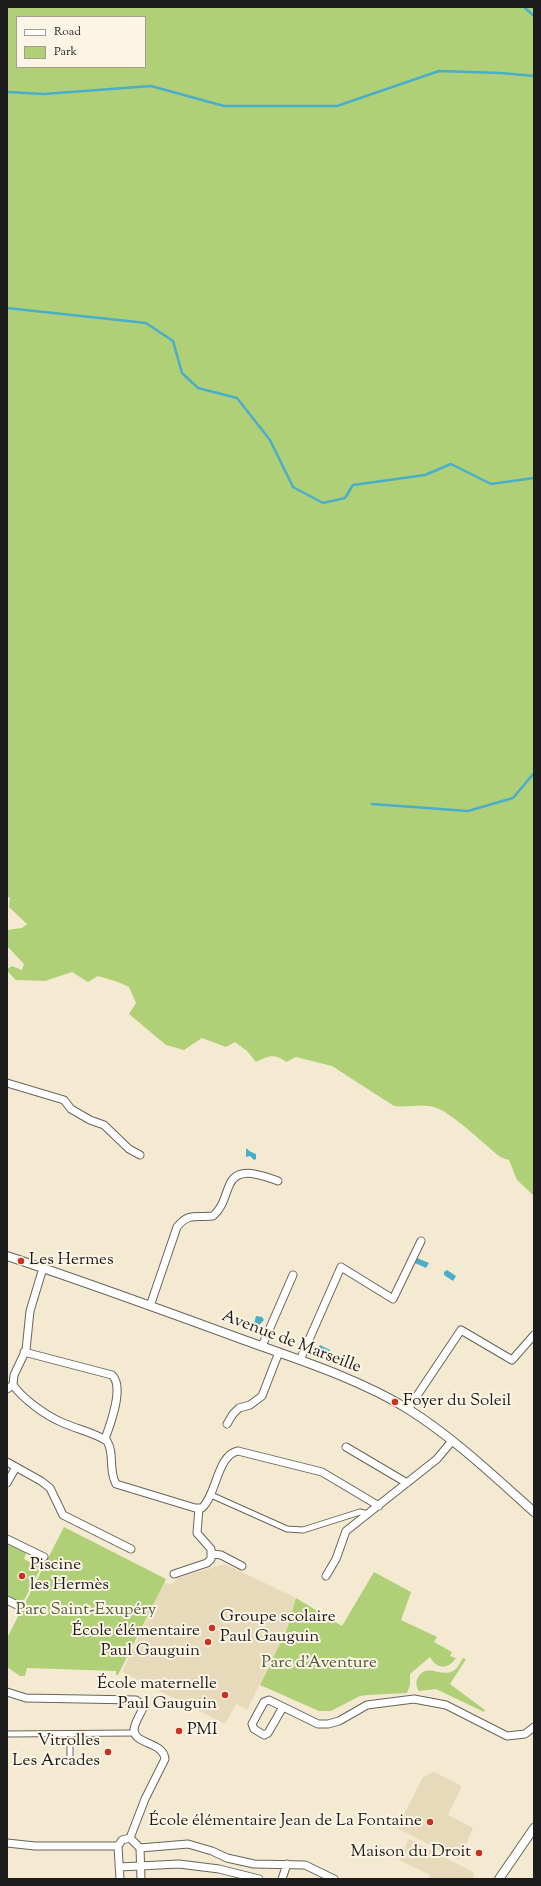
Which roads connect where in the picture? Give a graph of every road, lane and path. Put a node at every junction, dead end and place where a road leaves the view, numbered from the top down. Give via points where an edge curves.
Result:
1 (7, 1082) edge
2 (140, 1155) dead end
3 (278, 1181) dead end
4 (420, 1241) dead end
5 (7, 1256) edge
6 (43, 1268) junction
7 (292, 1275) dead end
8 (150, 1306) junction
9 (534, 1335) edge
10 (262, 1346) junction
11 (24, 1352) junction
12 (279, 1352) junction
13 (300, 1360) junction
14 (10, 1387) edge
15 (408, 1409) junction
16 (227, 1424) dead end
17 (105, 1439) junction
18 (452, 1442) junction
19 (346, 1447) dead end
20 (7, 1462) edge
21 (16, 1467) junction
22 (7, 1483) edge
23 (407, 1483) junction
24 (210, 1495) junction
25 (379, 1506) junction
26 (199, 1508) junction
27 (534, 1512) edge
28 (368, 1514) junction
29 (7, 1539) edge
30 (131, 1550) dead end
31 (212, 1554) junction
32 (44, 1557) dead end
33 (242, 1566) dead end
34 (174, 1574) dead end
35 (326, 1576) dead end
36 (7, 1600) edge
37 (17, 1605) dead end
38 (10, 1692) edge
39 (283, 1707) junction
40 (534, 1727) edge
41 (134, 1733) junction
42 (7, 1734) edge
43 (70, 1736) junction
44 (70, 1760) dead end
45 (534, 1828) edge
46 (130, 1838) junction
47 (7, 1843) edge
48 (118, 1846) junction
49 (140, 1848) junction
50 (287, 1864) junction
51 (140, 1866) junction
52 (119, 1867) junction
53 (120, 1879) edge
54 (141, 1879) edge
55 (259, 1879) edge
56 (282, 1879) edge
57 (334, 1879) edge
58 (499, 1879) edge

1 - 2 street via 64,1100 71,1109 104,1125 129,1149
3 - 8 street via 246,1172 234,1178 220,1210 213,1216 189,1216 182,1221 177,1227
4 - 13 street via 393,1299 341,1267
5 - 6 street, Avenue de Marseille
6 - 8 street, Avenue de Marseille
6 - 11 street via 30,1311
7 - 10 street
8 - 10 street, Avenue de Marseille
9 - 15 street via 512,1360 461,1330
10 - 12 street, Avenue de Marseille
11 - 14 street
11 - 17 street via 116,1378 118,1384 114,1412
12 - 13 street, Avenue de Marseille
12 - 16 street via 262,1396 250,1405 239,1408
13 - 15 street, Avenue de Marseille via 376,1392
14 - 17 street via 60,1422
15 - 18 street, Avenue de Marseille
17 - 26 street via 111,1447 112,1477 116,1484
18 - 23 street via 437,1460
18 - 27 street, Avenue de Marseille
19 - 23 street
20 - 21 street
21 - 22 street
21 - 30 street via 50,1488 63,1516
23 - 25 street
24 - 25 street via 225,1460 231,1453 238,1451 322,1472
24 - 26 street via 208,1503
24 - 28 street via 288,1529 303,1530 360,1512
25 - 28 street
26 - 31 street via 197,1533 208,1543
28 - 35 street via 346,1531 336,1559
29 - 32 street
31 - 33 street via 221,1555
31 - 34 street via 208,1563
36 - 37 street
38 - 41 street via 26,1698 136,1700 143,1708 134,1727
39 - 39 street via 266,1701 252,1724 254,1729 266,1735
39 - 40 street via 318,1724 328,1724 339,1721 367,1704 414,1700 446,1705 507,1736 524,1734
41 - 43 street
41 - 46 street via 137,1738 161,1749 166,1759 145,1799
42 - 43 street
43 - 44 street
45 - 58 street
46 - 48 street via 122,1840
46 - 49 street
47 - 48 street via 35,1846
48 - 52 street
49 - 50 street via 188,1844 240,1862
49 - 51 street
50 - 56 street
50 - 57 street via 305,1865
51 - 52 street
51 - 54 street
51 - 55 street via 179,1864 219,1869
52 - 53 street

